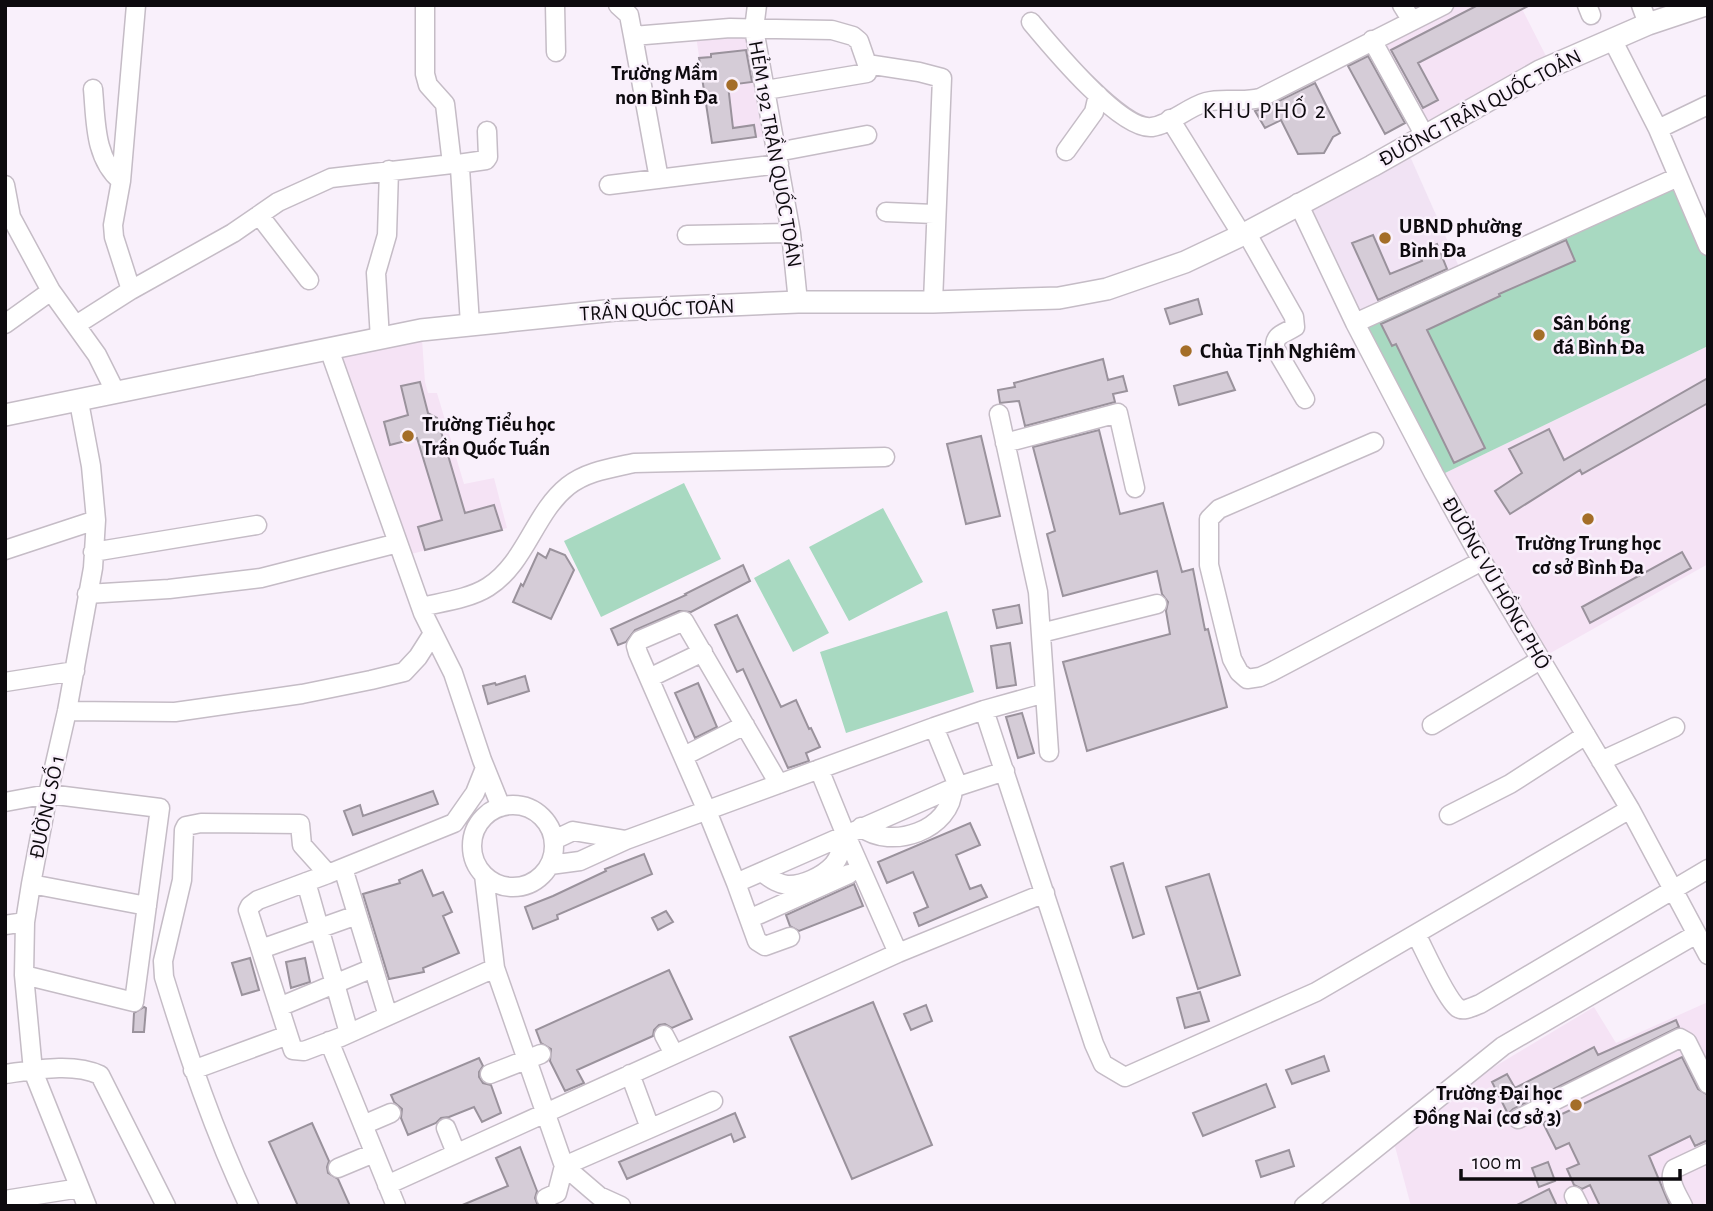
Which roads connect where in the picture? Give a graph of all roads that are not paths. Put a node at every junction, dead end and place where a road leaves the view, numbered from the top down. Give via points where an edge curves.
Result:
1 (136, 5) edge
2 (425, 5) edge
3 (555, 5) edge
4 (618, 5) edge
5 (757, 5) edge
6 (1402, 5) edge
7 (1444, 5) edge
8 (1705, 5) edge
9 (1644, 15) edge
10 (1412, 20) junction
11 (1031, 22) dead end
12 (754, 29) junction
13 (633, 36) junction
14 (1612, 39) junction
15 (1372, 40) junction
16 (556, 52) dead end
17 (867, 64) junction
18 (93, 89) dead end
19 (766, 90) junction
20 (1098, 95) junction
21 (1708, 105) edge
22 (1170, 119) junction
23 (1658, 129) junction
24 (487, 131) dead end
25 (867, 135) dead end
26 (1425, 136) junction
27 (1066, 151) dead end
28 (778, 158) junction
29 (455, 164) junction
30 (389, 170) junction
31 (1678, 177) junction
32 (659, 179) junction
33 (121, 181) junction
34 (609, 184) dead end
35 (5, 185) edge
36 (1298, 203) junction
37 (886, 212) dead end
38 (934, 214) junction
39 (259, 215) junction
40 (8, 218) edge
41 (791, 233) junction
42 (1244, 234) junction
43 (687, 235) dead end
44 (1708, 246) edge
45 (309, 280) dead end
46 (131, 290) junction
47 (51, 291) junction
48 (798, 302) junction
49 (933, 302) junction
50 (1354, 323) junction
51 (5, 324) edge
52 (470, 324) junction
53 (76, 325) junction
54 (380, 339) junction
55 (329, 349) junction
56 (116, 393) junction
57 (1305, 399) dead end
58 (79, 402) junction
59 (999, 414) dead end
60 (5, 415) edge
61 (1374, 442) dead end
62 (1005, 443) junction
63 (885, 457) dead end
64 (1135, 488) dead end
65 (96, 520) junction
66 (257, 525) dead end
67 (398, 543) junction
68 (5, 550) edge
69 (93, 552) junction
70 (1482, 561) junction
71 (87, 594) junction
72 (1157, 604) dead end
73 (421, 607) junction
74 (1041, 633) junction
75 (432, 635) junction
76 (703, 652) junction
77 (1540, 660) junction
78 (75, 671) junction
79 (649, 678) junction
80 (5, 682) edge
81 (1045, 693) junction
82 (984, 710) junction
83 (68, 711) junction
84 (745, 725) junction
85 (1432, 725) dead end
86 (934, 727) junction
87 (1675, 727) dead end
88 (1586, 735) junction
89 (1049, 752) dead end
90 (684, 756) junction
91 (1601, 761) junction
92 (485, 768) junction
93 (819, 769) junction
94 (1005, 771) junction
95 (779, 784) junction
96 (956, 787) junction
97 (48, 794) junction
98 (5, 802) edge
99 (501, 807) junction
100 (1630, 809) junction
101 (707, 811) junction
102 (1449, 815) dead end
103 (853, 830) junction
104 (554, 840) junction
105 (626, 840) junction
106 (550, 865) junction
107 (1708, 869) edge
108 (335, 871) junction
109 (761, 872) junction
110 (849, 874) dead end
111 (484, 875) junction
112 (306, 882) junction
113 (736, 883) junction
114 (31, 884) junction
115 (1673, 891) junction
116 (1045, 893) junction
117 (147, 906) junction
118 (357, 915) junction
119 (750, 919) junction
120 (25, 922) junction
121 (5, 925) edge
122 (320, 928) junction
123 (1416, 934) junction
124 (1695, 935) junction
125 (790, 937) dead end
126 (261, 949) junction
127 (898, 953) junction
128 (1708, 954) edge
129 (373, 968) junction
130 (495, 968) junction
131 (24, 975) junction
132 (335, 984) junction
133 (279, 1007) junction
134 (388, 1016) junction
135 (349, 1033) junction
136 (288, 1035) junction
137 (664, 1035) dead end
138 (329, 1041) junction
139 (674, 1054) junction
140 (533, 1057) junction
141 (193, 1070) junction
142 (33, 1071) junction
143 (5, 1074) edge
144 (490, 1074) dead end
145 (629, 1074) junction
146 (1708, 1084) edge
147 (713, 1101) dead end
148 (544, 1113) junction
149 (391, 1114) dead end
150 (1518, 1119) dead end
151 (363, 1125) junction
152 (446, 1128) dead end
153 (650, 1128) junction
154 (374, 1153) junction
155 (456, 1153) junction
156 (1708, 1153) edge
157 (564, 1166) junction
158 (338, 1168) dead end
159 (387, 1185) junction
160 (80, 1188) junction
161 (546, 1198) dead end
162 (5, 1200) edge
163 (158, 1204) edge
164 (87, 1206) edge
165 (249, 1206) edge
166 (396, 1206) edge
167 (621, 1206) edge
168 (1304, 1206) edge
169 (1683, 1206) edge

1 - 33 street
2 - 29 street via 425,74 444,104
3 - 16 street
4 - 13 street via 629,15
5 - 12 street, HẺM 192 TRẦN QUỐC TOẢN
6 - 10 street
7 - 10 street
8 - 9 main road, ĐƯỜNG TRẦN QUỐC TOẢN
9 - 14 main road, ĐƯỜNG TRẦN QUỐC TOẢN
10 - 15 street
11 - 20 street
12 - 13 street
12 - 17 street via 845,33 859,41
12 - 19 street, HẺM 192 TRẦN QUỐC TOẢN
13 - 32 street
14 - 23 street
14 - 26 main road, ĐƯỜNG TRẦN QUỐC TOẢN via 1540,71
15 - 22 street via 1259,97 1208,102
15 - 26 street
17 - 19 street via 867,73
17 - 38 street via 942,78
18 - 33 street via 103,160
19 - 28 street, HẺM 192 TRẦN QUỐC TOẢN
20 - 22 street via 1137,125 1152,127
20 - 27 street via 1094,112
21 - 23 street
22 - 42 street
23 - 31 street
24 - 29 street via 486,160
25 - 28 street
26 - 36 main road, ĐƯỜNG TRẦN QUỐC TOẢN
28 - 32 street
28 - 41 street, HẺM 192 TRẦN QUỐC TOẢN
29 - 30 street
29 - 52 street
30 - 39 street via 331,178
30 - 54 street via 387,235 376,273
31 - 44 street
31 - 50 street
32 - 34 street
33 - 46 street via 114,237
35 - 40 street
36 - 42 main road, TRẦN QUỐC TOẢN
36 - 50 street, ĐƯỜNG VŨ HỒNG PHÔ
37 - 38 street
38 - 49 street
39 - 45 street
39 - 46 street
40 - 47 street
41 - 43 street
41 - 48 street, HẺM 192 TRẦN QUỐC TOẢN
42 - 49 main road, TRẦN QUỐC TOẢN via 1185,262 1107,289 1059,298
42 - 57 street via 1294,317 1294,327 1277,336 1275,348
46 - 53 street
47 - 51 street
47 - 53 street
48 - 49 main road, TRẦN QUỐC TOẢN
48 - 52 main road, TRẦN QUỐC TOẢN via 615,310
50 - 70 street, ĐƯỜNG VŨ HỒNG PHÔ
52 - 54 main road, TRẦN QUỐC TOẢN
53 - 56 street
54 - 55 main road, TRẦN QUỐC TOẢN
55 - 56 main road, TRẦN QUỐC TOẢN
55 - 67 street
56 - 58 main road, TRẦN QUỐC TOẢN
58 - 60 main road, TRẦN QUỐC TOẢN
58 - 65 street, ĐƯỜNG SỐ 1
59 - 62 street
61 - 70 street via 1219,509 1209,519 1209,565 1239,672 1247,679 1271,672
62 - 64 street via 1118,413
62 - 74 street via 1038,592
63 - 73 street via 634,463 596,471 555,498 520,553 490,586
65 - 68 street
65 - 69 street, ĐƯỜNG SỐ 1
66 - 69 street
67 - 71 street via 261,578
67 - 73 street
69 - 71 street, ĐƯỜNG SỐ 1
70 - 77 street, ĐƯỜNG VŨ HỒNG PHÔ
71 - 78 street, ĐƯỜNG SỐ 1
72 - 74 street
73 - 75 street
74 - 81 street
75 - 83 street via 404,672 372,680 175,712
75 - 92 street via 453,673
76 - 79 street
76 - 79 street via 684,621 640,640 636,646
76 - 84 street
77 - 85 street
77 - 88 street, ĐƯỜNG VŨ HỒNG PHÔ
78 - 80 street
78 - 83 street, ĐƯỜNG SỐ 1
79 - 90 street
81 - 82 street
81 - 89 street
82 - 86 street
82 - 94 street
83 - 97 street, ĐƯỜNG SỐ 1
84 - 90 street
84 - 95 street
86 - 93 street
86 - 96 street
87 - 91 street
88 - 91 street, ĐƯỜNG VŨ HỒNG PHÔ
88 - 102 street via 1510,784
90 - 101 street
91 - 100 street, ĐƯỜNG VŨ HỒNG PHÔ
92 - 99 street
92 - 108 street via 475,793 454,822
93 - 95 street
93 - 103 street
94 - 96 street
94 - 116 street
95 - 101 street
96 - 103 street
96 - 103 street via 947,810 919,832 884,837
97 - 98 street
97 - 114 street, ĐƯỜNG SỐ 1
97 - 117 street via 160,808
99 - 104 street via 529,808 550,827
99 - 111 street via 479,823 473,836 472,850
100 - 115 street, ĐƯỜNG VŨ HỒNG PHÔ
100 - 123 street
101 - 105 street
101 - 113 street
103 - 109 street
103 - 109 street via 835,864 804,882 787,885
103 - 127 street
104 - 105 street via 573,831
104 - 106 street
105 - 106 street via 579,861
106 - 111 street via 532,883 520,887 495,883
107 - 115 street
108 - 112 street
108 - 118 street
108 - 141 street via 302,845 300,824 186,826 182,880 163,961
109 - 113 street
110 - 119 street
111 - 130 street
112 - 122 street
112 - 126 street via 250,906
113 - 119 street
114 - 117 street
114 - 120 street, ĐƯỜNG SỐ 1
115 - 123 street via 1463,1010 1450,996
115 - 124 street, ĐƯỜNG VŨ HỒNG PHÔ
116 - 123 street via 1094,1044 1103,1064 1125,1077 1316,992
116 - 127 street
117 - 131 street via 134,1002
118 - 122 street
118 - 129 street
119 - 125 street via 761,944
120 - 121 street
120 - 131 street, ĐƯỜNG SỐ 1
122 - 126 street
122 - 132 street
124 - 128 street, ĐƯỜNG VŨ HỒNG PHÔ
124 - 168 street via 1503,1046
126 - 133 street
127 - 139 street
129 - 132 street
129 - 134 street
130 - 134 street
130 - 140 street
131 - 142 street, ĐƯỜNG SỐ 1
132 - 133 street
132 - 135 street
133 - 136 street
134 - 135 street
135 - 138 street
136 - 138 street via 293,1050 298,1051
136 - 141 street
137 - 139 street
138 - 151 street
139 - 145 street
140 - 144 street
140 - 148 street
141 - 165 street
142 - 143 street
142 - 160 street, ĐƯỜNG SỐ 1
142 - 163 street via 87,1069 100,1075
145 - 148 street
145 - 153 street
146 - 150 street via 1687,1042 1680,1038
147 - 153 street
148 - 155 street
148 - 157 street
149 - 151 street
151 - 154 street
152 - 155 street
153 - 157 street
154 - 158 street
154 - 159 street
155 - 159 street
156 - 169 street via 1671,1174
157 - 161 street via 557,1193
157 - 167 street via 599,1196
159 - 166 street
160 - 162 street
160 - 164 street, ĐƯỜNG SỐ 1

